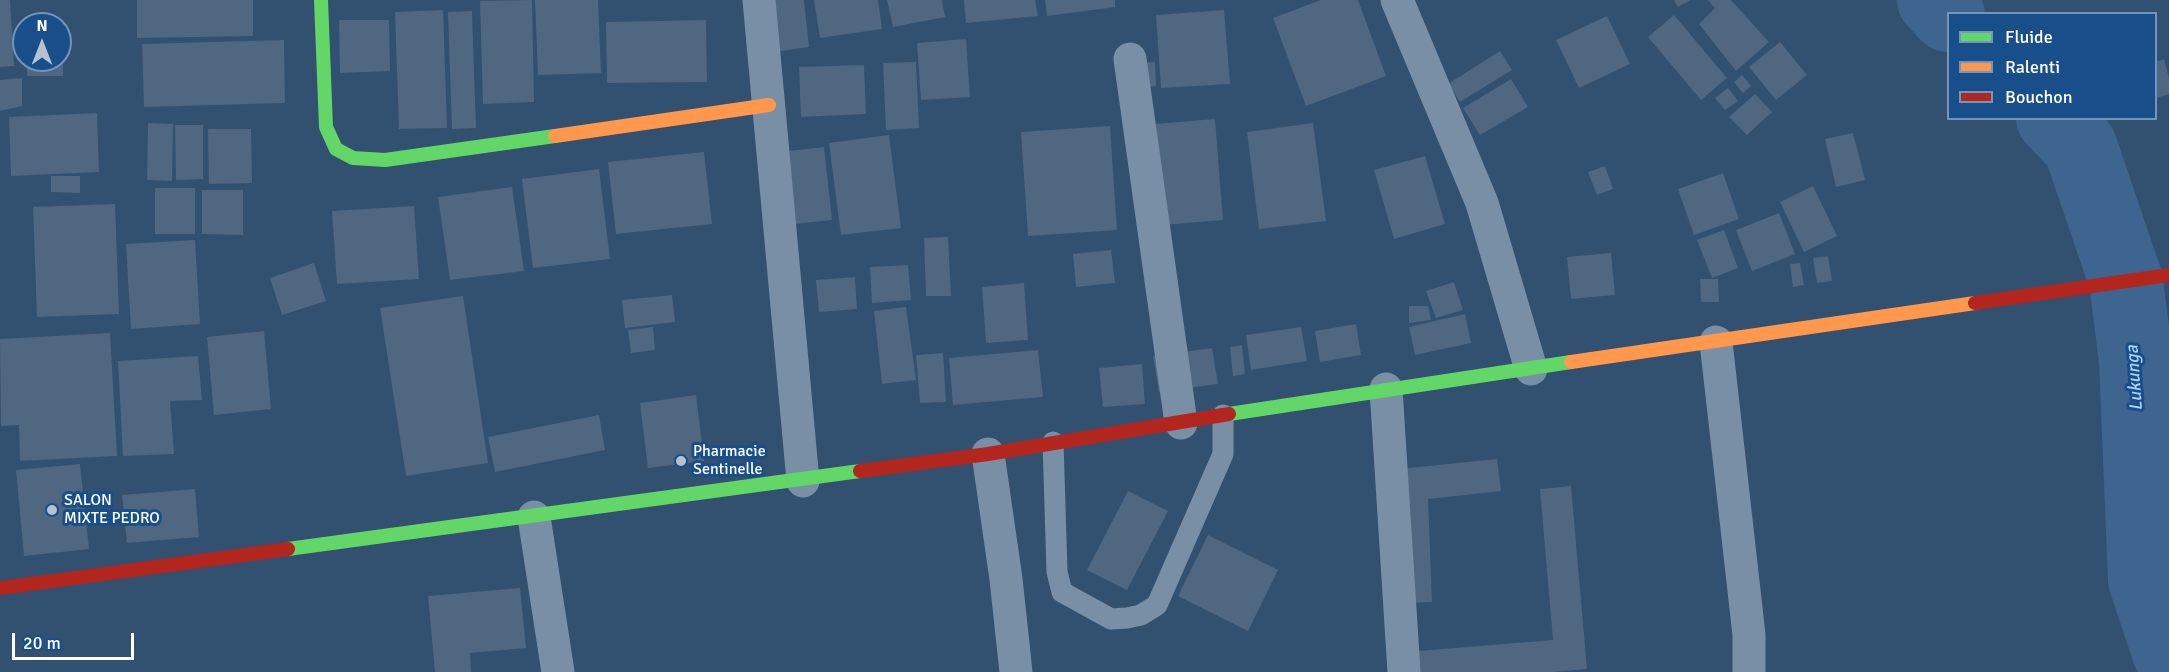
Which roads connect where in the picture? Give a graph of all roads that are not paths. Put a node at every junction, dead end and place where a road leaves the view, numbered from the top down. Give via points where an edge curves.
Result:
1 (321, 0) edge
2 (759, 0) edge
3 (1397, 0) edge
4 (1130, 59) dead end
5 (769, 105) junction
6 (2169, 275) edge
7 (1716, 342) junction
8 (1531, 369) junction
9 (1386, 389) junction
10 (1223, 415) junction
11 (1181, 423) junction
12 (1053, 442) junction
13 (988, 454) junction
14 (803, 481) junction
15 (534, 517) junction
16 (0, 588) edge
17 (558, 672) edge
18 (1016, 672) edge
19 (1404, 672) edge
20 (1749, 672) edge

1 - 5 street via 326,127 336,150 353,158 385,160
2 - 5 street
3 - 8 street via 1482,203
4 - 11 street
5 - 14 street
6 - 7 street
7 - 8 street
7 - 20 street via 1749,635
8 - 9 street
9 - 10 street
9 - 19 street
10 - 11 street
10 - 12 lane via 1223,454 1157,604 1141,615 1127,618 1111,619 1062,592 1057,572
11 - 12 street
12 - 13 street
13 - 14 street
13 - 18 street
14 - 15 street
15 - 16 street
15 - 17 street

